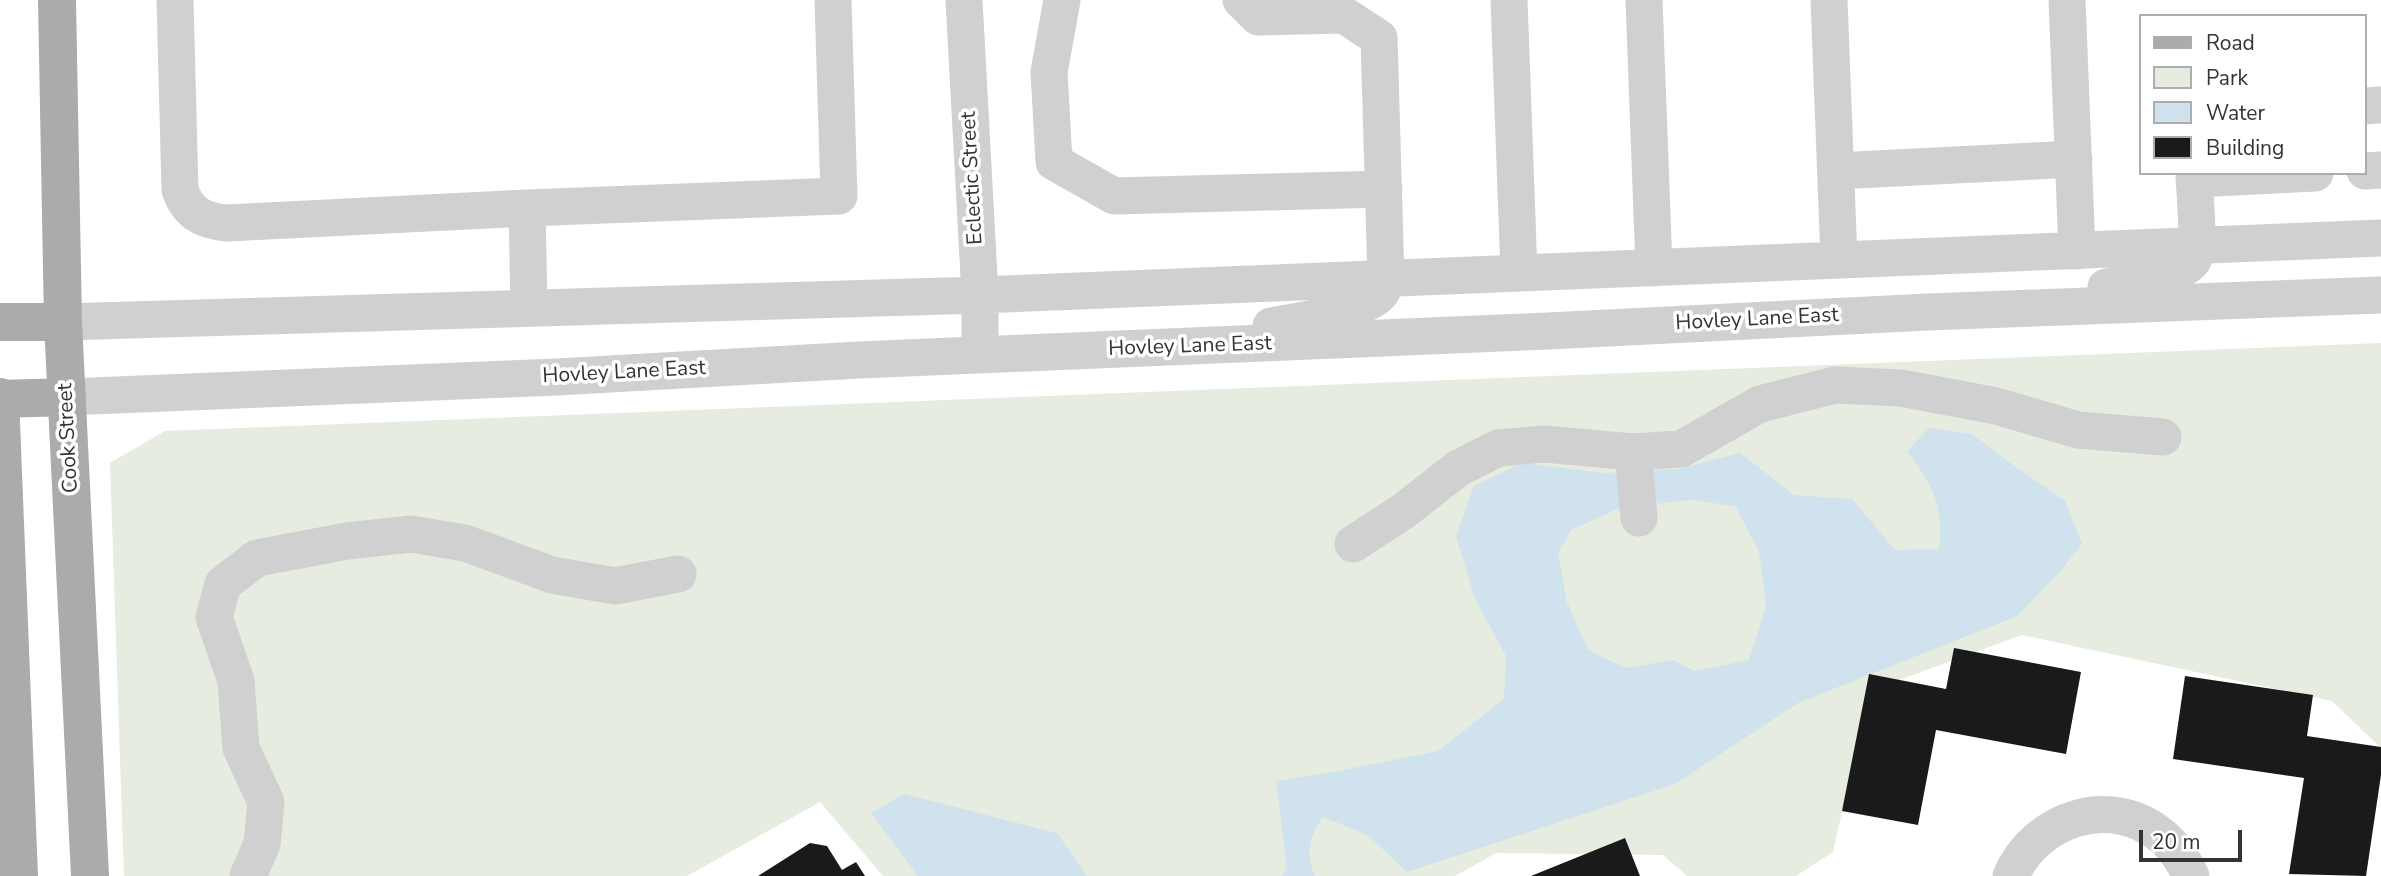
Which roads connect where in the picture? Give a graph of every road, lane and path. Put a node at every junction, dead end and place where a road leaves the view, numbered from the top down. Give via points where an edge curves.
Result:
1 (57, 0) edge
2 (175, 0) edge
3 (833, 0) edge
4 (964, 0) edge
5 (1062, 0) edge
6 (1241, 0) edge
7 (1509, 0) edge
8 (1644, 0) edge
9 (1829, 0) edge
10 (2067, 0) edge
11 (2074, 159) junction
12 (1836, 171) junction
13 (2234, 175) edge
14 (2194, 176) edge
15 (1384, 189) junction
16 (527, 208) junction
17 (2381, 239) edge
18 (2197, 246) junction
19 (2077, 251) junction
20 (1839, 260) junction
21 (1654, 268) junction
22 (1519, 273) junction
23 (1386, 279) junction
24 (980, 295) junction
25 (2381, 295) edge
26 (529, 308) junction
27 (1953, 311) junction
28 (0, 322) edge
29 (63, 322) junction
30 (1189, 347) junction
31 (980, 355) junction
32 (67, 397) junction
33 (0, 398) edge
34 (2162, 437) dead end
35 (1633, 452) junction
36 (1639, 518) dead end
37 (1353, 544) dead end
38 (678, 574) dead end
39 (19, 876) edge
40 (90, 876) edge
41 (248, 876) edge
42 (2011, 876) edge
43 (2192, 876) edge

1 - 29 main road, Cook Street
2 - 16 street via 180,190 195,214 227,223
3 - 16 street via 839,196
4 - 24 street, Eclectic Street
5 - 15 street via 1049,72 1054,162 1114,196
6 - 15 street via 1258,17 1344,15 1379,38
7 - 22 street
8 - 21 street
9 - 12 street
10 - 11 street
11 - 12 street
11 - 19 street
12 - 20 street
13 - 14 street
14 - 18 street
15 - 23 street
16 - 26 street
17 - 18 street
18 - 19 street
18 - 27 street via 2186,267 2167,275
19 - 20 street
20 - 21 street
21 - 22 street
22 - 23 street
23 - 24 street
23 - 30 street via 1381,293 1346,310
24 - 26 street
24 - 31 street, Eclectic Street
25 - 27 street, Hovley Lane East
26 - 29 street
27 - 30 street, Hovley Lane East
28 - 29 main road
29 - 32 main road, Cook Street
30 - 31 street, Hovley Lane East
31 - 32 street, Hovley Lane East
32 - 33 main road, Hovley Lane East
32 - 40 main road, Cook Street
33 - 39 main road
34 - 35 street via 2078,430 1996,406 1901,388 1835,385 1760,404 1681,449
35 - 36 street
35 - 37 street via 1544,444 1498,449 1457,470
38 - 41 street via 615,586 552,575 466,543 411,534 257,558 223,584 214,617 236,681 241,748 266,802 262,844
42 - 43 street via 2024,851 2043,833 2090,815 2116,815 2162,836

